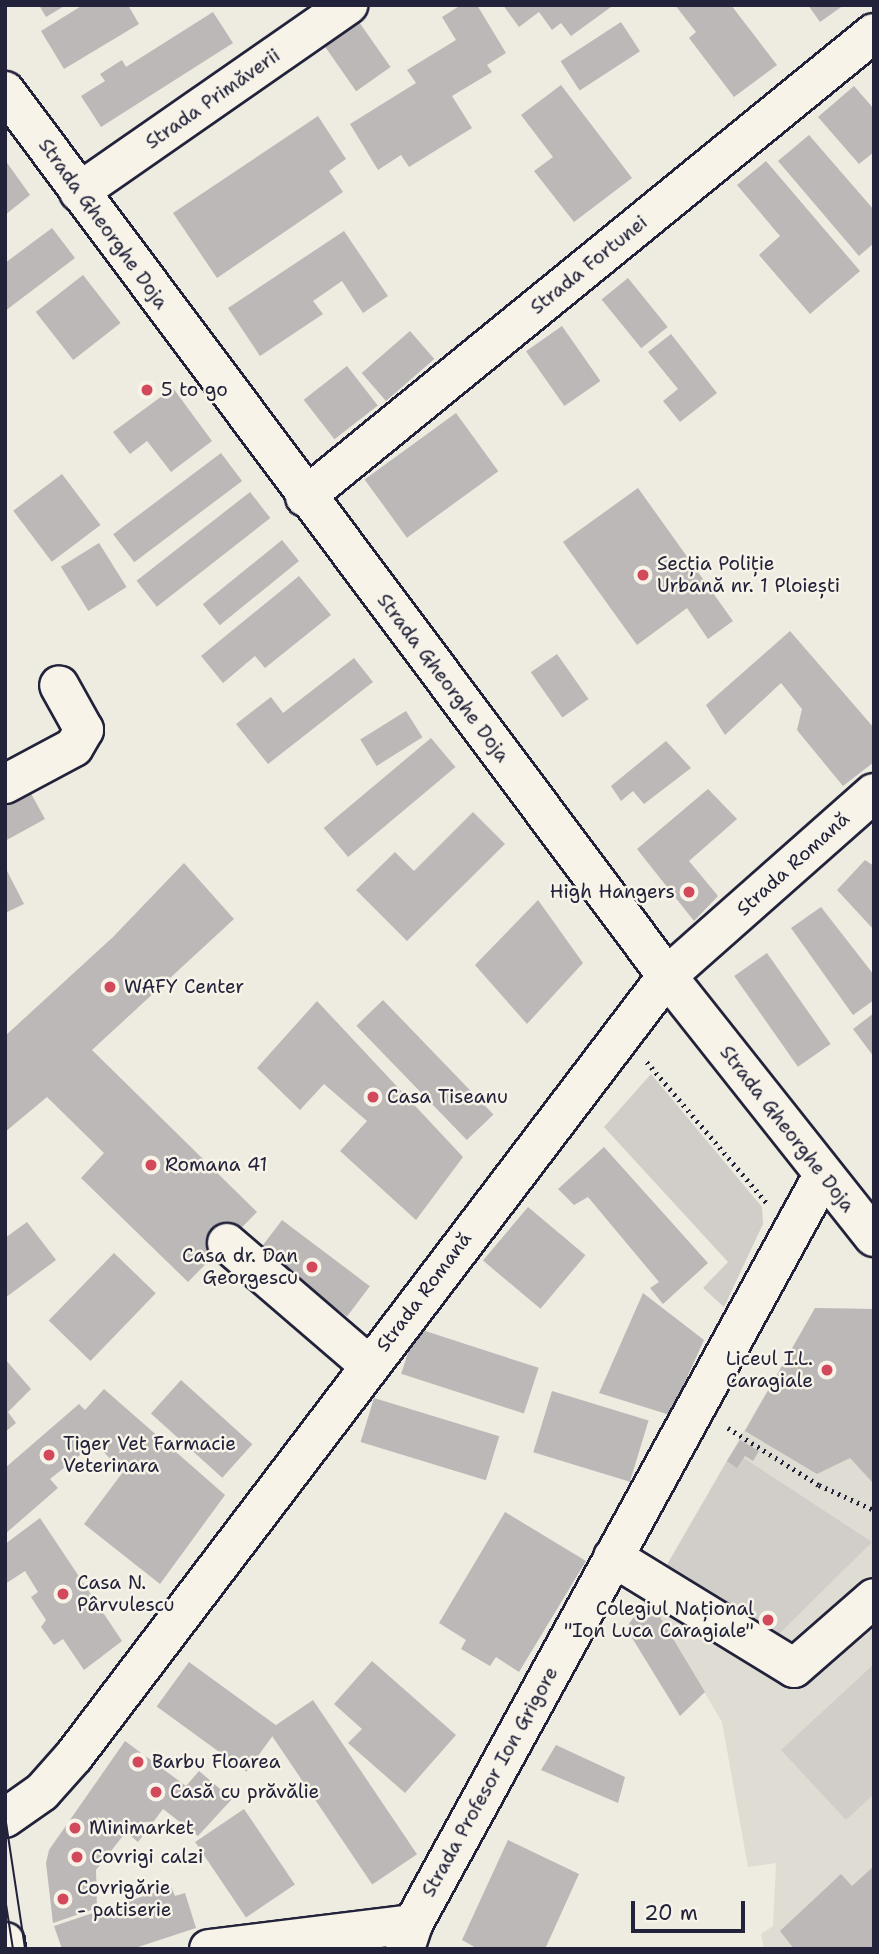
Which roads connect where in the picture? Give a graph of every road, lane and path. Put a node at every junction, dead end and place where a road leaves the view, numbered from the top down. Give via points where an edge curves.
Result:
1 (348, 5) edge
2 (874, 33) edge
3 (10, 105) edge
4 (79, 192) junction
5 (305, 497) junction
6 (59, 685) dead end
7 (5, 783) edge
8 (874, 793) edge
9 (667, 976) junction
10 (619, 1034) junction
11 (823, 1175) junction
12 (768, 1204) dead end
13 (874, 1237) edge
14 (227, 1243) dead end
15 (369, 1365) junction
16 (694, 1408) junction
17 (874, 1510) edge
18 (613, 1557) junction
19 (874, 1598) edge
20 (5, 1818) edge
21 (409, 1936) edge
22 (5, 1942) edge
23 (6, 1949) edge
24 (209, 1949) edge

1 - 4 street, Strada Primăverii
2 - 5 street, Strada Fortunei
3 - 4 street, Strada Gheorghe Doja
4 - 5 street, Strada Gheorghe Doja
5 - 9 street, Strada Gheorghe Doja
6 - 7 street via 84,730 75,747
8 - 9 street, Strada Romană
9 - 10 street, Strada Romană
9 - 11 street, Strada Gheorghe Doja
10 - 12 path via 673,1088
10 - 15 street, Strada Romană
11 - 13 street, Strada Gheorghe Doja
11 - 16 street, Strada Profesor Ion Grigore
14 - 15 street
15 - 20 street, Strada Romană via 74,1756 43,1792
16 - 17 path via 819,1485
16 - 18 street, Strada Profesor Ion Grigore
18 - 19 street via 794,1668
18 - 21 street, Strada Profesor Ion Grigore
21 - 24 street
22 - 23 street

